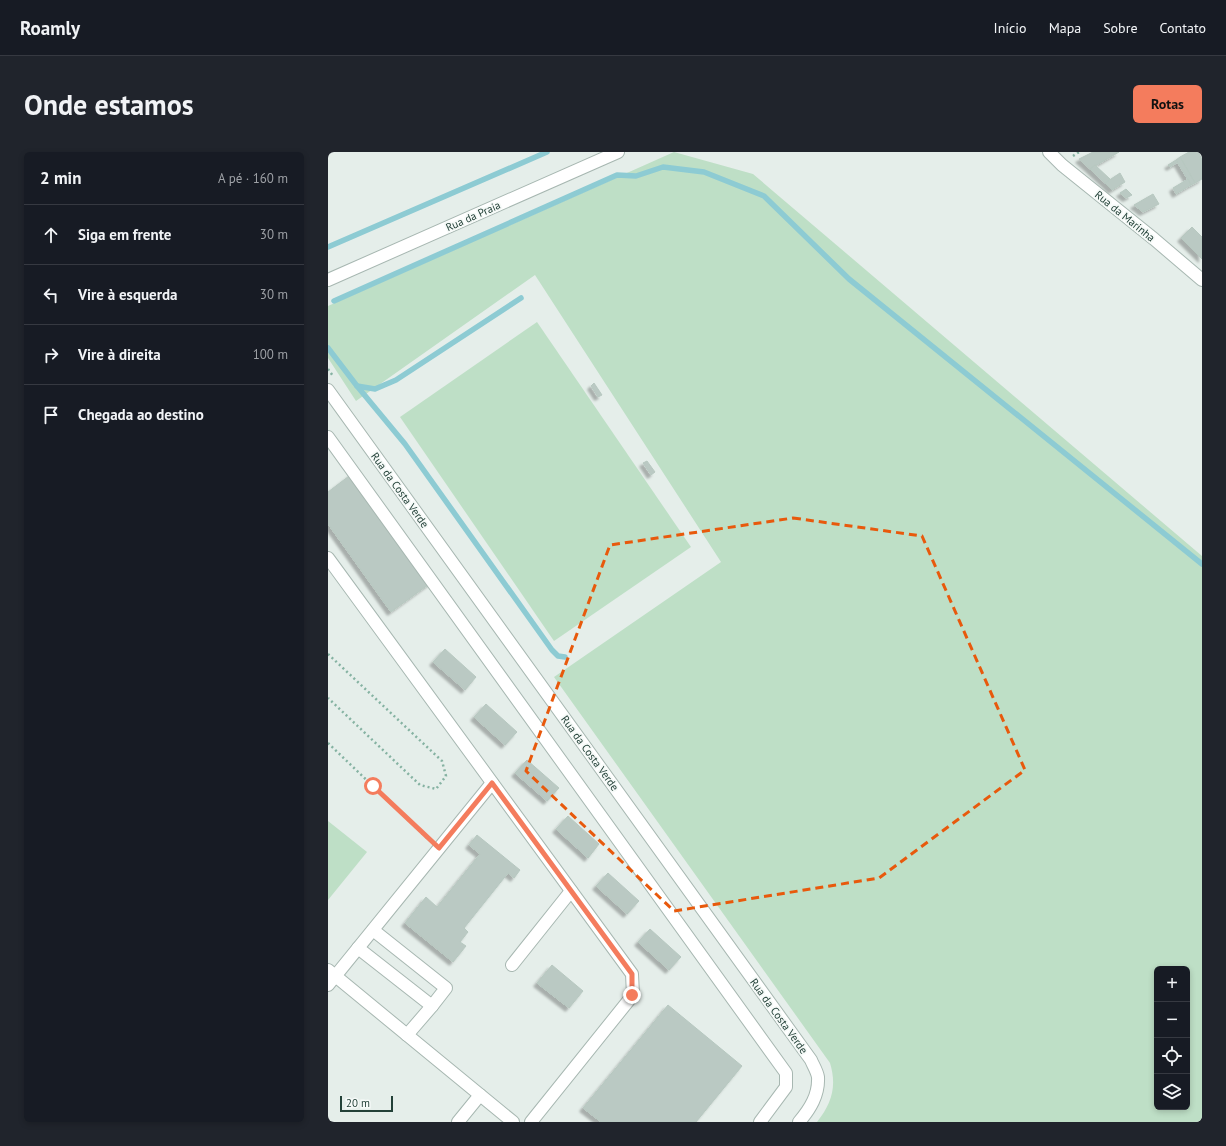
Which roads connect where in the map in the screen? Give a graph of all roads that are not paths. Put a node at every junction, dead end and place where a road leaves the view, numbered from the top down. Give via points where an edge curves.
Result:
1 (618, 152) edge
2 (1049, 152) edge
3 (328, 280) edge
4 (1202, 280) edge
5 (328, 390) edge
6 (328, 438) edge
7 (328, 558) edge
8 (492, 783) junction
9 (571, 891) junction
10 (373, 930) junction
11 (358, 948) junction
12 (512, 965) dead end
13 (330, 977) edge
14 (432, 1006) junction
15 (407, 1035) junction
16 (480, 1095) junction
17 (458, 1122) edge
18 (513, 1122) edge
19 (531, 1122) edge
20 (760, 1122) edge
21 (799, 1122) edge

1 - 3 street, Rua da Praia
2 - 4 street, Rua da Marinha
5 - 21 street, Rua da Costa Verde via 811,1060 818,1076 816,1093 811,1108
6 - 20 street via 786,1073 786,1087
7 - 8 street
8 - 9 street
8 - 10 street
9 - 12 street
9 - 19 street via 632,974 632,995
10 - 11 street
10 - 14 street via 446,988
11 - 13 street
11 - 14 street
13 - 15 street
14 - 15 street
15 - 16 street
16 - 17 street
16 - 18 street

